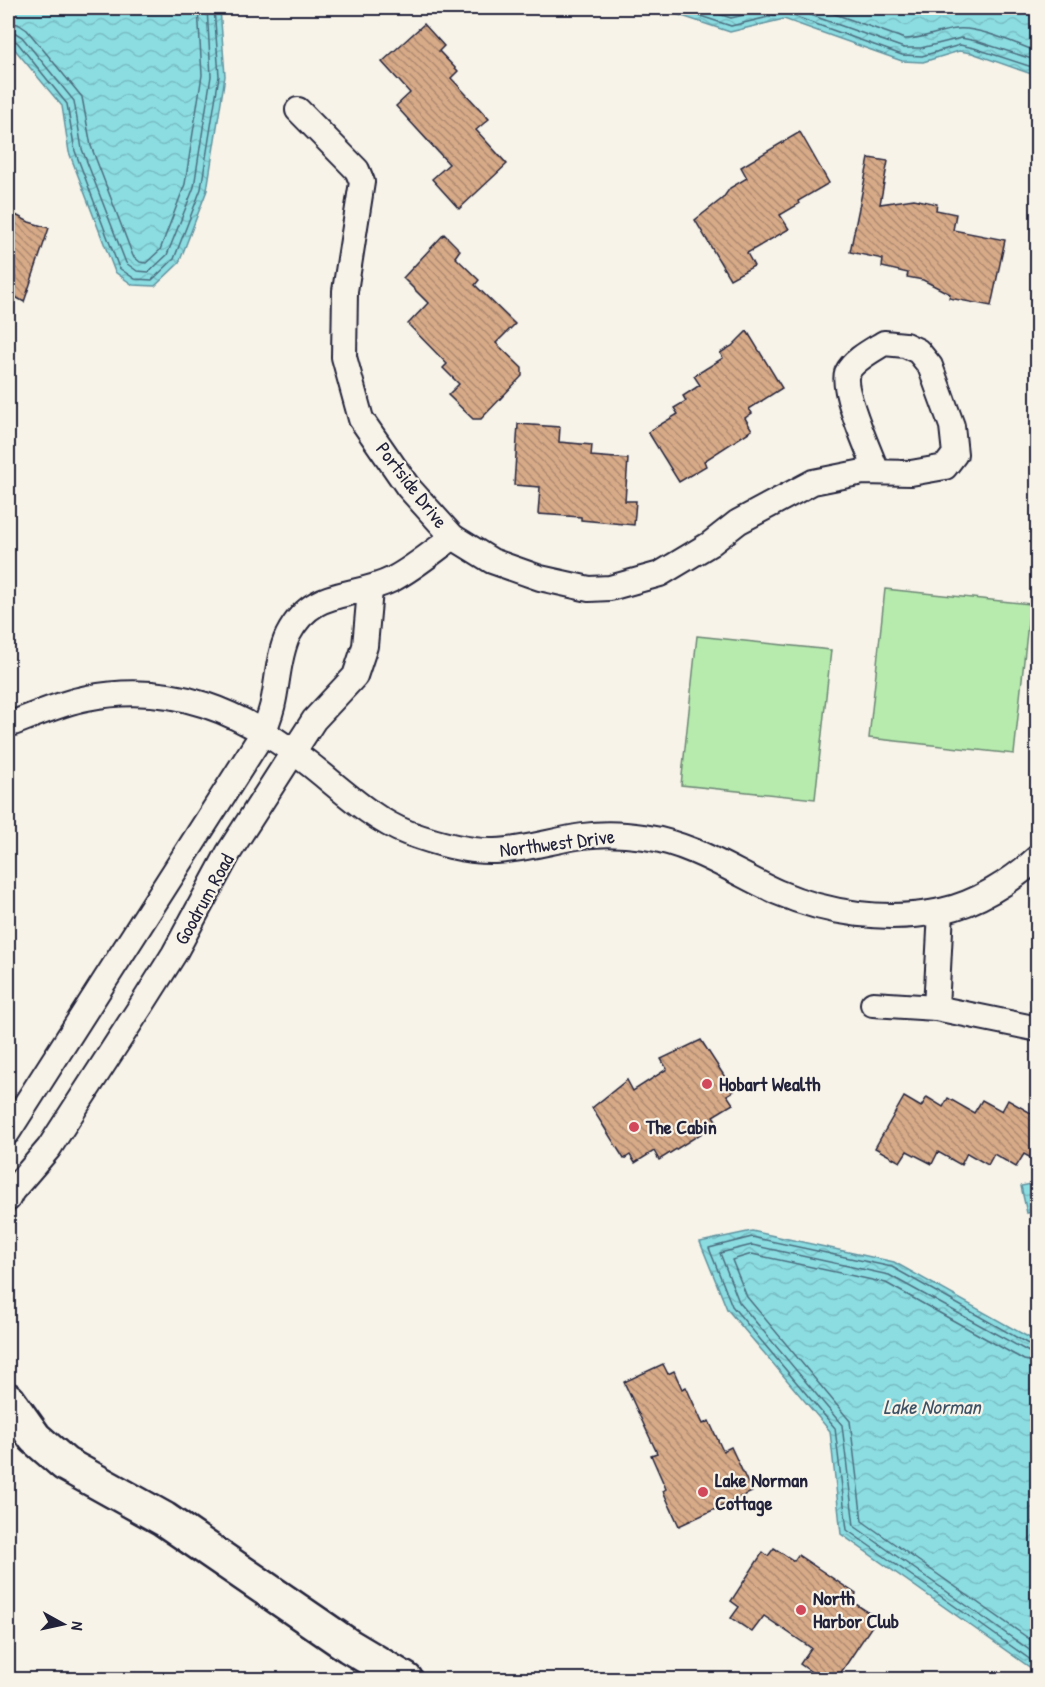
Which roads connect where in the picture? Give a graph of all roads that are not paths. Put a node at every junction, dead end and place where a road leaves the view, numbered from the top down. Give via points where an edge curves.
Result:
1 (298, 110) dead end
2 (877, 472) junction
3 (453, 537) junction
4 (370, 590) junction
5 (8, 725) edge
6 (263, 733) junction
7 (294, 752) junction
8 (1038, 857) edge
9 (941, 911) junction
10 (873, 1004) dead end
11 (936, 1008) junction
12 (1038, 1029) edge
13 (8, 1132) edge
14 (8, 1199) edge
15 (8, 1400) edge
16 (406, 1680) edge

1 - 3 street, Portside Drive via 357,170 362,182 345,291 344,357 361,419 408,487
2 - 2 street via 846,390 847,373 884,343 905,345 918,351 930,366 952,426 955,454 945,467
2 - 3 street, Portside Drive via 813,482 738,522 660,574 610,588 590,589 540,578 492,561
3 - 4 street, Goodrum Road via 411,568
4 - 6 street, Goodrum Road via 329,597 315,604 294,624 282,654
4 - 7 street, Goodrum Road via 365,646 355,676 314,720
5 - 6 street, Northwest Drive via 84,698 122,692 157,693 189,698
6 - 7 street, Northwest Drive
6 - 13 street, Goodrum Road
7 - 9 street, Northwest Drive via 382,819 406,832 450,846 496,851 585,835 644,837 696,850 778,892 815,906 875,915
7 - 14 street, Goodrum Road via 229,852 143,1003 49,1148
8 - 9 street, Northwest Drive via 982,896
9 - 11 street
10 - 11 street
11 - 12 street
15 - 16 highway via 34,1438 65,1464 164,1519 349,1646

